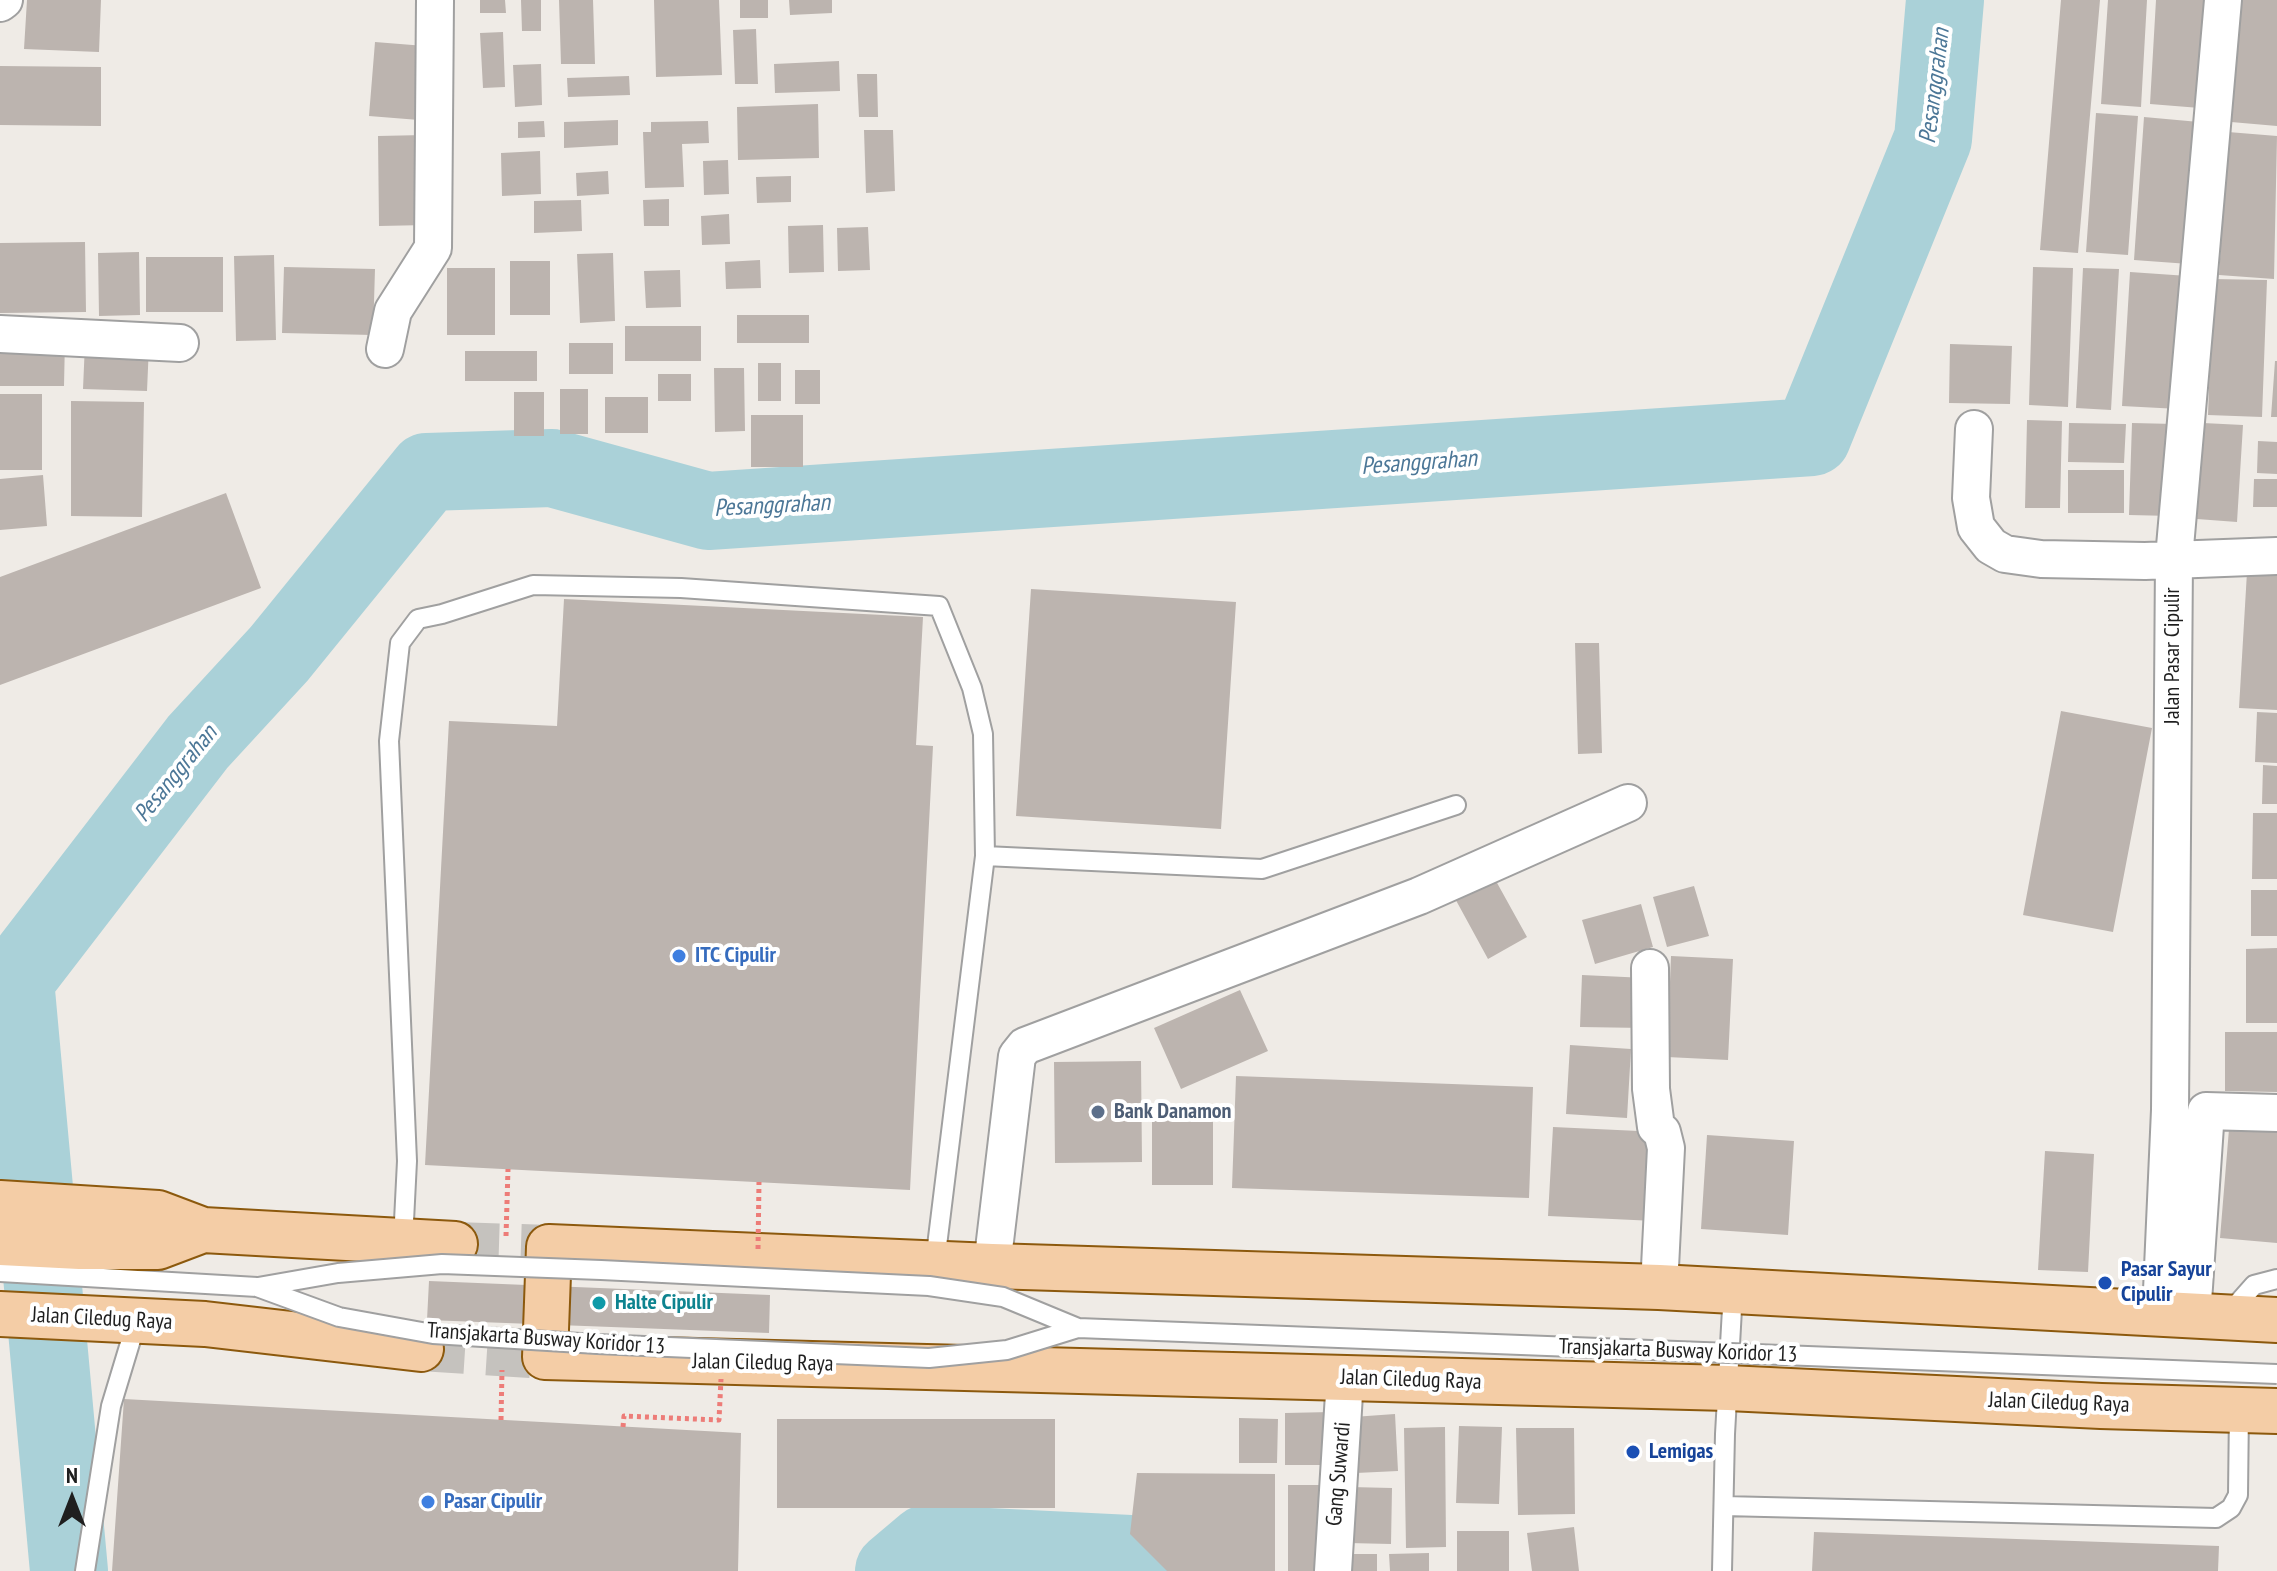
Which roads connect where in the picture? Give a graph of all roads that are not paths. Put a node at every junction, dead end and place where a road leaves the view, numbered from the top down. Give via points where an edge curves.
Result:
1 (435, 0) edge
2 (2223, 0) edge
3 (0, 334) edge
4 (180, 343) dead end
5 (385, 349) dead end
6 (1974, 429) dead end
7 (2277, 556) edge
8 (2174, 558) junction
9 (1628, 803) dead end
10 (1456, 805) dead end
11 (985, 856) junction
12 (1650, 968) dead end
13 (2170, 1110) junction
14 (2206, 1111) junction
15 (2277, 1113) edge
16 (0, 1203) edge
17 (81, 1227) junction
18 (403, 1242) junction
19 (0, 1243) edge
20 (455, 1244) tunnel mouth
21 (935, 1262) junction
22 (992, 1266) junction
23 (0, 1272) edge
24 (2277, 1279) edge
25 (257, 1287) junction
26 (1659, 1287) junction
27 (1733, 1291) junction
28 (0, 1293) edge
29 (82, 1307) junction
30 (0, 1314) edge
31 (2193, 1316) junction
32 (137, 1320) junction
33 (2277, 1320) edge
34 (205, 1324) junction
35 (1078, 1328) junction
36 (421, 1349) tunnel mouth
37 (2277, 1374) edge
38 (1345, 1378) junction
39 (1728, 1388) junction
40 (2258, 1410) edge
41 (1724, 1506) junction
42 (85, 1571) edge
43 (1333, 1571) edge
44 (1722, 1571) edge

1 - 5 street via 433,248 393,311
2 - 8 street, Jalan Pasar Cipulir
3 - 4 street
6 - 8 street via 1971,498 1976,527 1991,546 2005,554 2041,559
7 - 8 street
8 - 13 street, Jalan Pasar Cipulir
9 - 22 street via 1419,896 1025,1046 1017,1056
10 - 11 lane via 1262,869
11 - 18 lane via 983,734 972,688 939,606 681,588 533,585 418,619 400,643 389,741 407,1161
11 - 21 lane
12 - 26 street via 1651,1089 1656,1127 1666,1148
13 - 14 street
13 - 31 street, Jalan Pasar Cipulir
14 - 15 street
14 - 31 street
16 - 17 main road
17 - 18 main road via 158,1247 203,1230
17 - 19 main road
18 - 20 main road
21 - 22 main road
21 - 38 main road, Jalan Ciledug Raya via 549,1247 545,1357
22 - 26 main road
23 - 25 lane, Transjakarta Busway Koridor 13
24 - 31 lane
25 - 35 lane, Transjakarta Busway Koridor 13, bridge via 442,1264 632,1271 929,1286 1003,1297
25 - 35 lane, Transjakarta Busway Koridor 13, bridge via 339,1317 433,1334 597,1344 929,1358 1007,1350
26 - 27 main road
27 - 31 main road
27 - 39 lane
28 - 29 main road, Jalan Ciledug Raya
29 - 30 main road, Jalan Ciledug Raya
29 - 32 main road, Jalan Ciledug Raya
29 - 34 main road, Jalan Ciledug Raya
31 - 33 main road
32 - 34 main road, Jalan Ciledug Raya
32 - 42 lane via 111,1406
34 - 36 main road, Jalan Ciledug Raya
35 - 37 lane, Transjakarta Busway Koridor 13, bridge
38 - 39 main road, Jalan Ciledug Raya
38 - 43 street, Gang Suwardi
39 - 40 main road, Jalan Ciledug Raya
39 - 41 lane
40 - 41 lane via 2238,1495 2216,1518
41 - 44 lane

